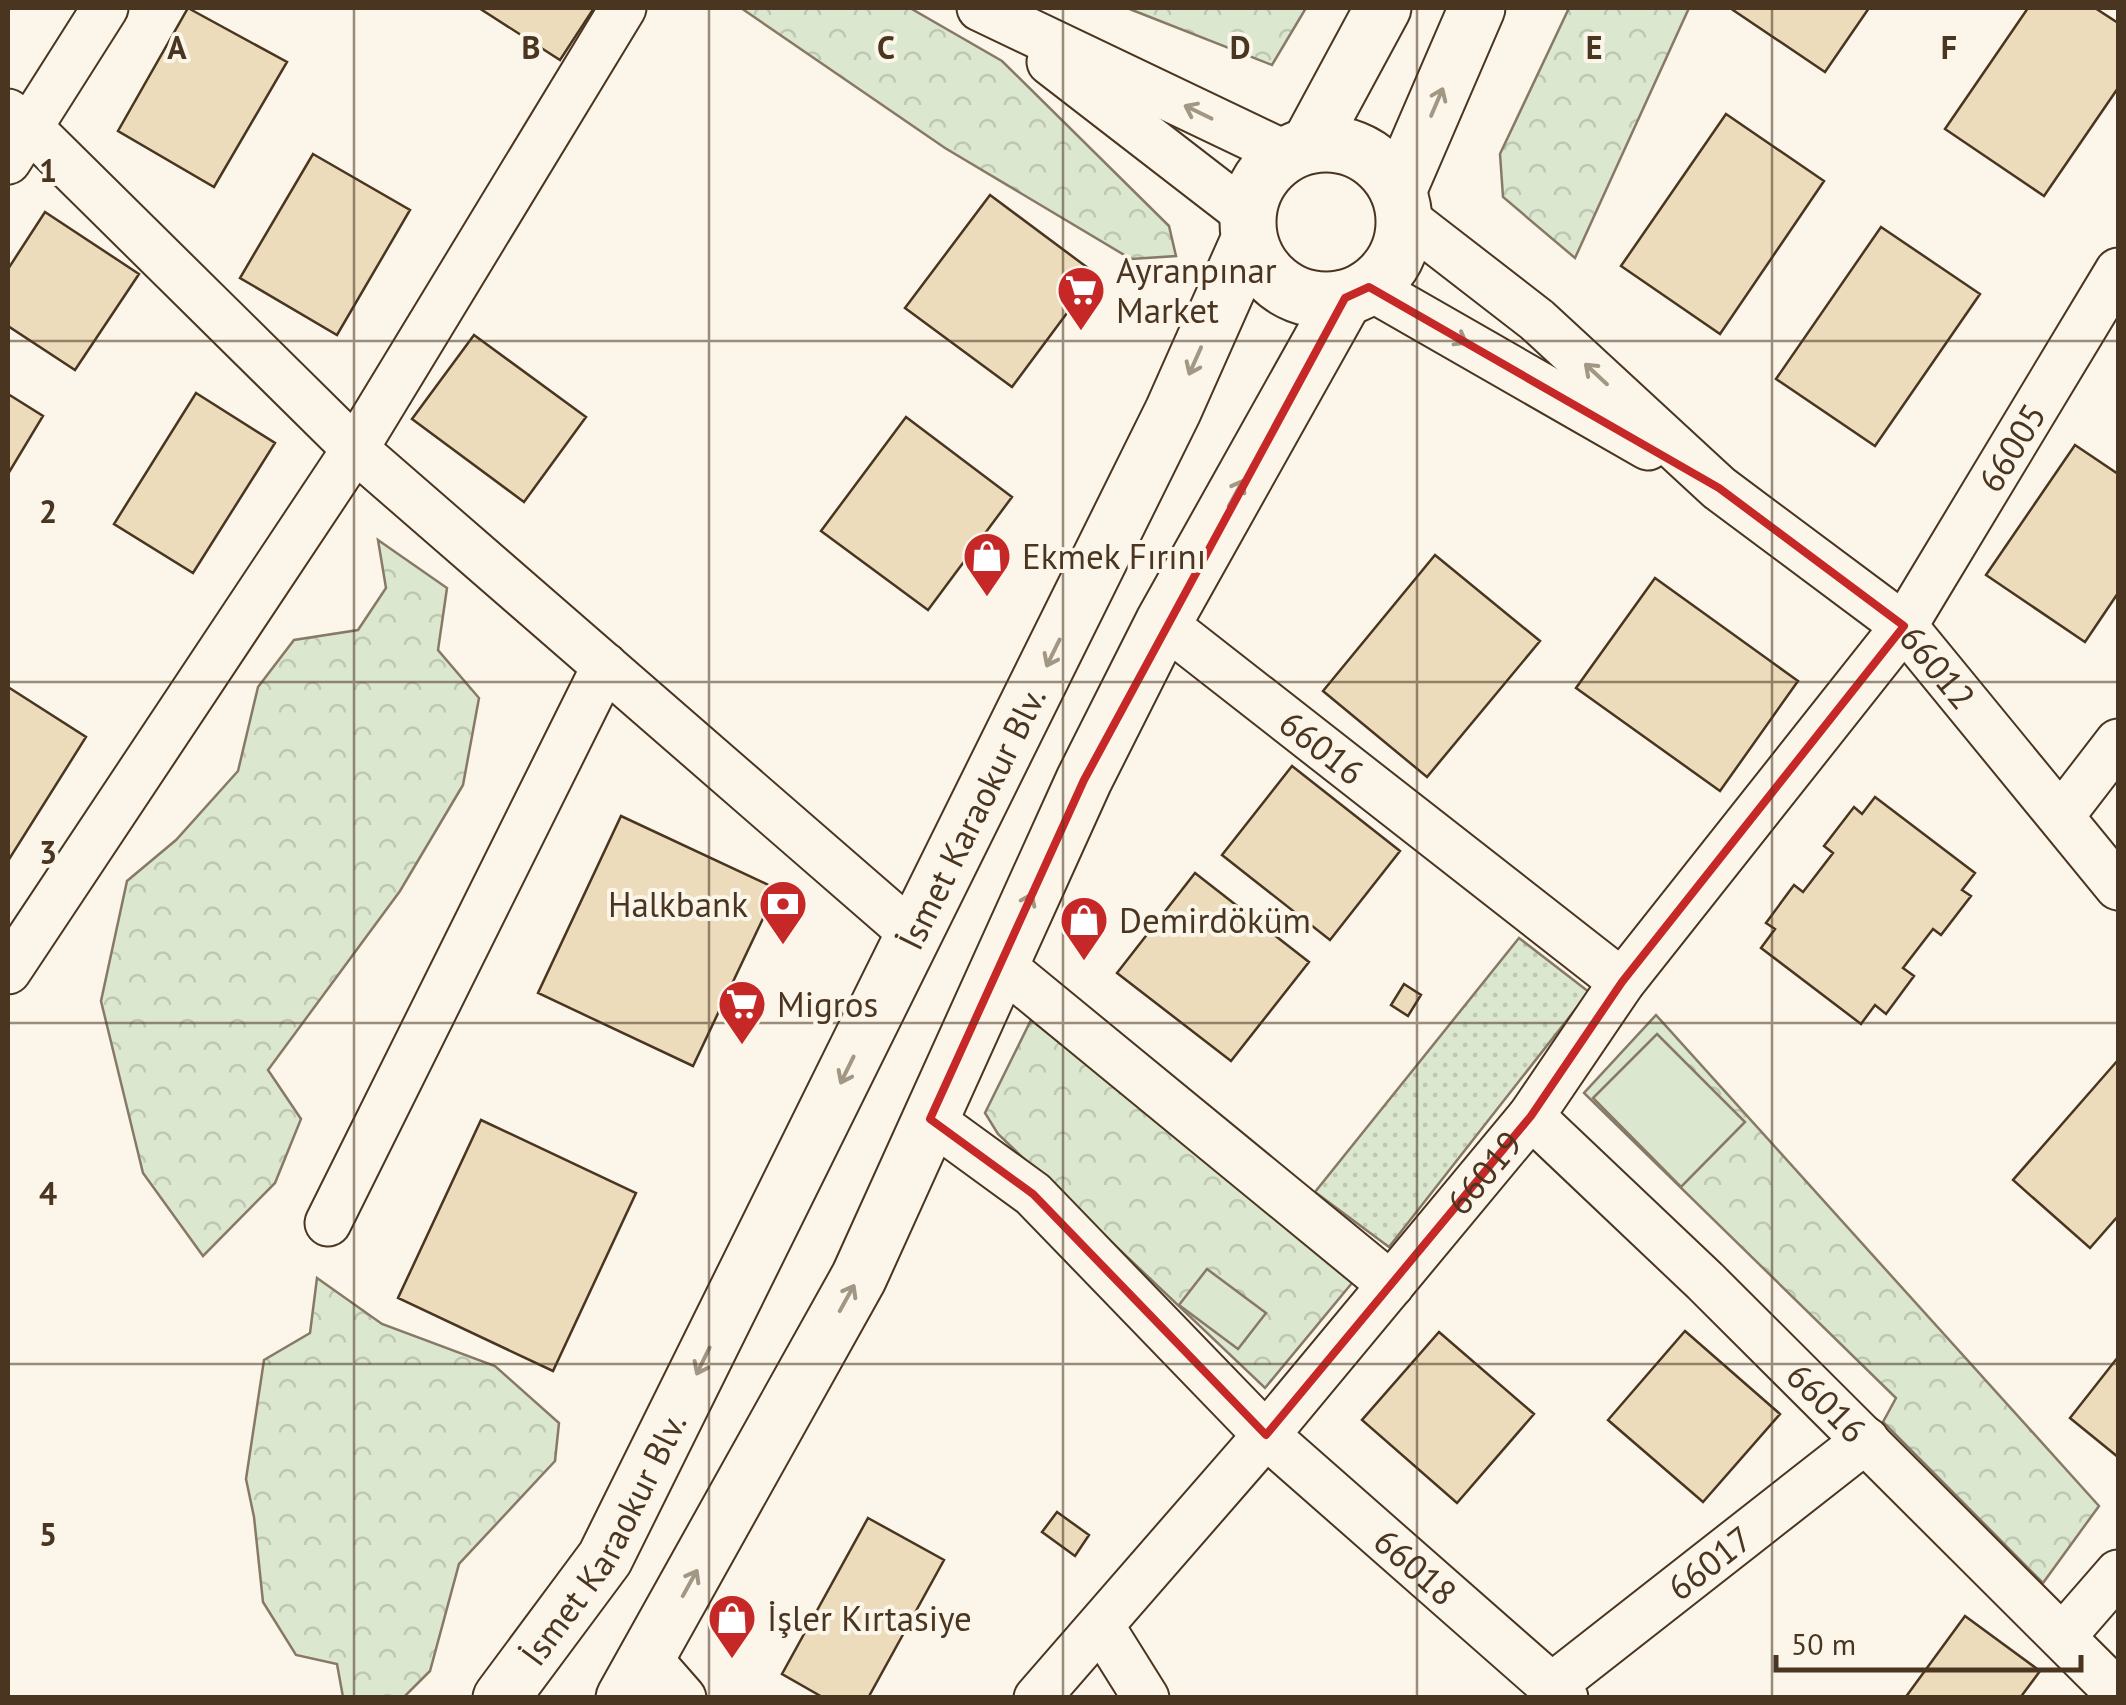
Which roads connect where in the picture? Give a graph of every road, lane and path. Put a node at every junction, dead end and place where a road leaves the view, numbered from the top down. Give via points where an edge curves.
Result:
1 (105, 8) edge
2 (623, 8) edge
3 (981, 8) edge
4 (1383, 8) edge
5 (1477, 8) edge
6 (15, 133) edge
7 (1298, 150) junction
8 (1401, 204) junction
9 (1248, 228) junction
10 (2118, 271) edge
11 (1357, 293) junction
12 (355, 448) junction
13 (1719, 488) junction
14 (1164, 623) junction
15 (1904, 626) junction
16 (605, 666) junction
17 (2118, 742) edge
18 (2061, 816) junction
19 (2118, 887) edge
20 (914, 934) junction
21 (1000, 964) junction
22 (8, 971) edge
23 (1622, 982) junction
24 (1531, 1116) junction
25 (930, 1118) junction
26 (328, 1222) dead end
27 (1391, 1285) junction
28 (1266, 1435) junction
29 (1866, 1440) junction
30 (2118, 1574) edge
31 (1101, 1626) junction
32 (2064, 1636) junction
33 (652, 1684) edge
34 (1558, 1692) edge
35 (2118, 1694) edge
36 (501, 1698) edge
37 (1037, 1698) edge
38 (1146, 1698) edge

1 - 6 street
2 - 12 street
7 -> 3 street
3 - 9 street
4 - 7 main road
8 -> 5 main road
6 - 12 street
7 - 8 main road via 1336,144 1362,152 1383,168
7 - 9 main road via 1267,170 1254,191
8 - 11 main road via 1401,244 1389,268
13 -> 8 street, 66012
9 - 11 main road via 1258,263 1285,288 1320,300
9 -> 20 main road, İsmet Karaokur Blv. via 1173,411
10 - 15 street, 66005
11 -> 13 street, 66012
14 -> 11 main road
12 - 16 street
12 - 22 street
13 - 15 street, 66012
21 -> 14 main road
14 - 23 street, 66016
15 - 18 street, 66012
15 - 23 street, 66019
16 - 20 street
16 - 26 street
17 - 18 street
18 - 19 street, 66012
20 -> 36 main road, İsmet Karaokur Blv. via 605,1558
21 - 25 main road
21 - 27 street
23 - 24 street, 66019
24 - 27 street, 66019
24 - 29 street, 66016
25 - 28 street, 66018 via 1033,1194
33 -> 25 main road via 859,1277
27 - 28 street, 66019
28 - 31 street, 66019
28 - 34 street, 66018
29 - 32 street, 66016
29 - 34 street, 66017
30 - 32 street
31 - 37 street, 66019
31 - 38 street
32 - 35 street, 66016

